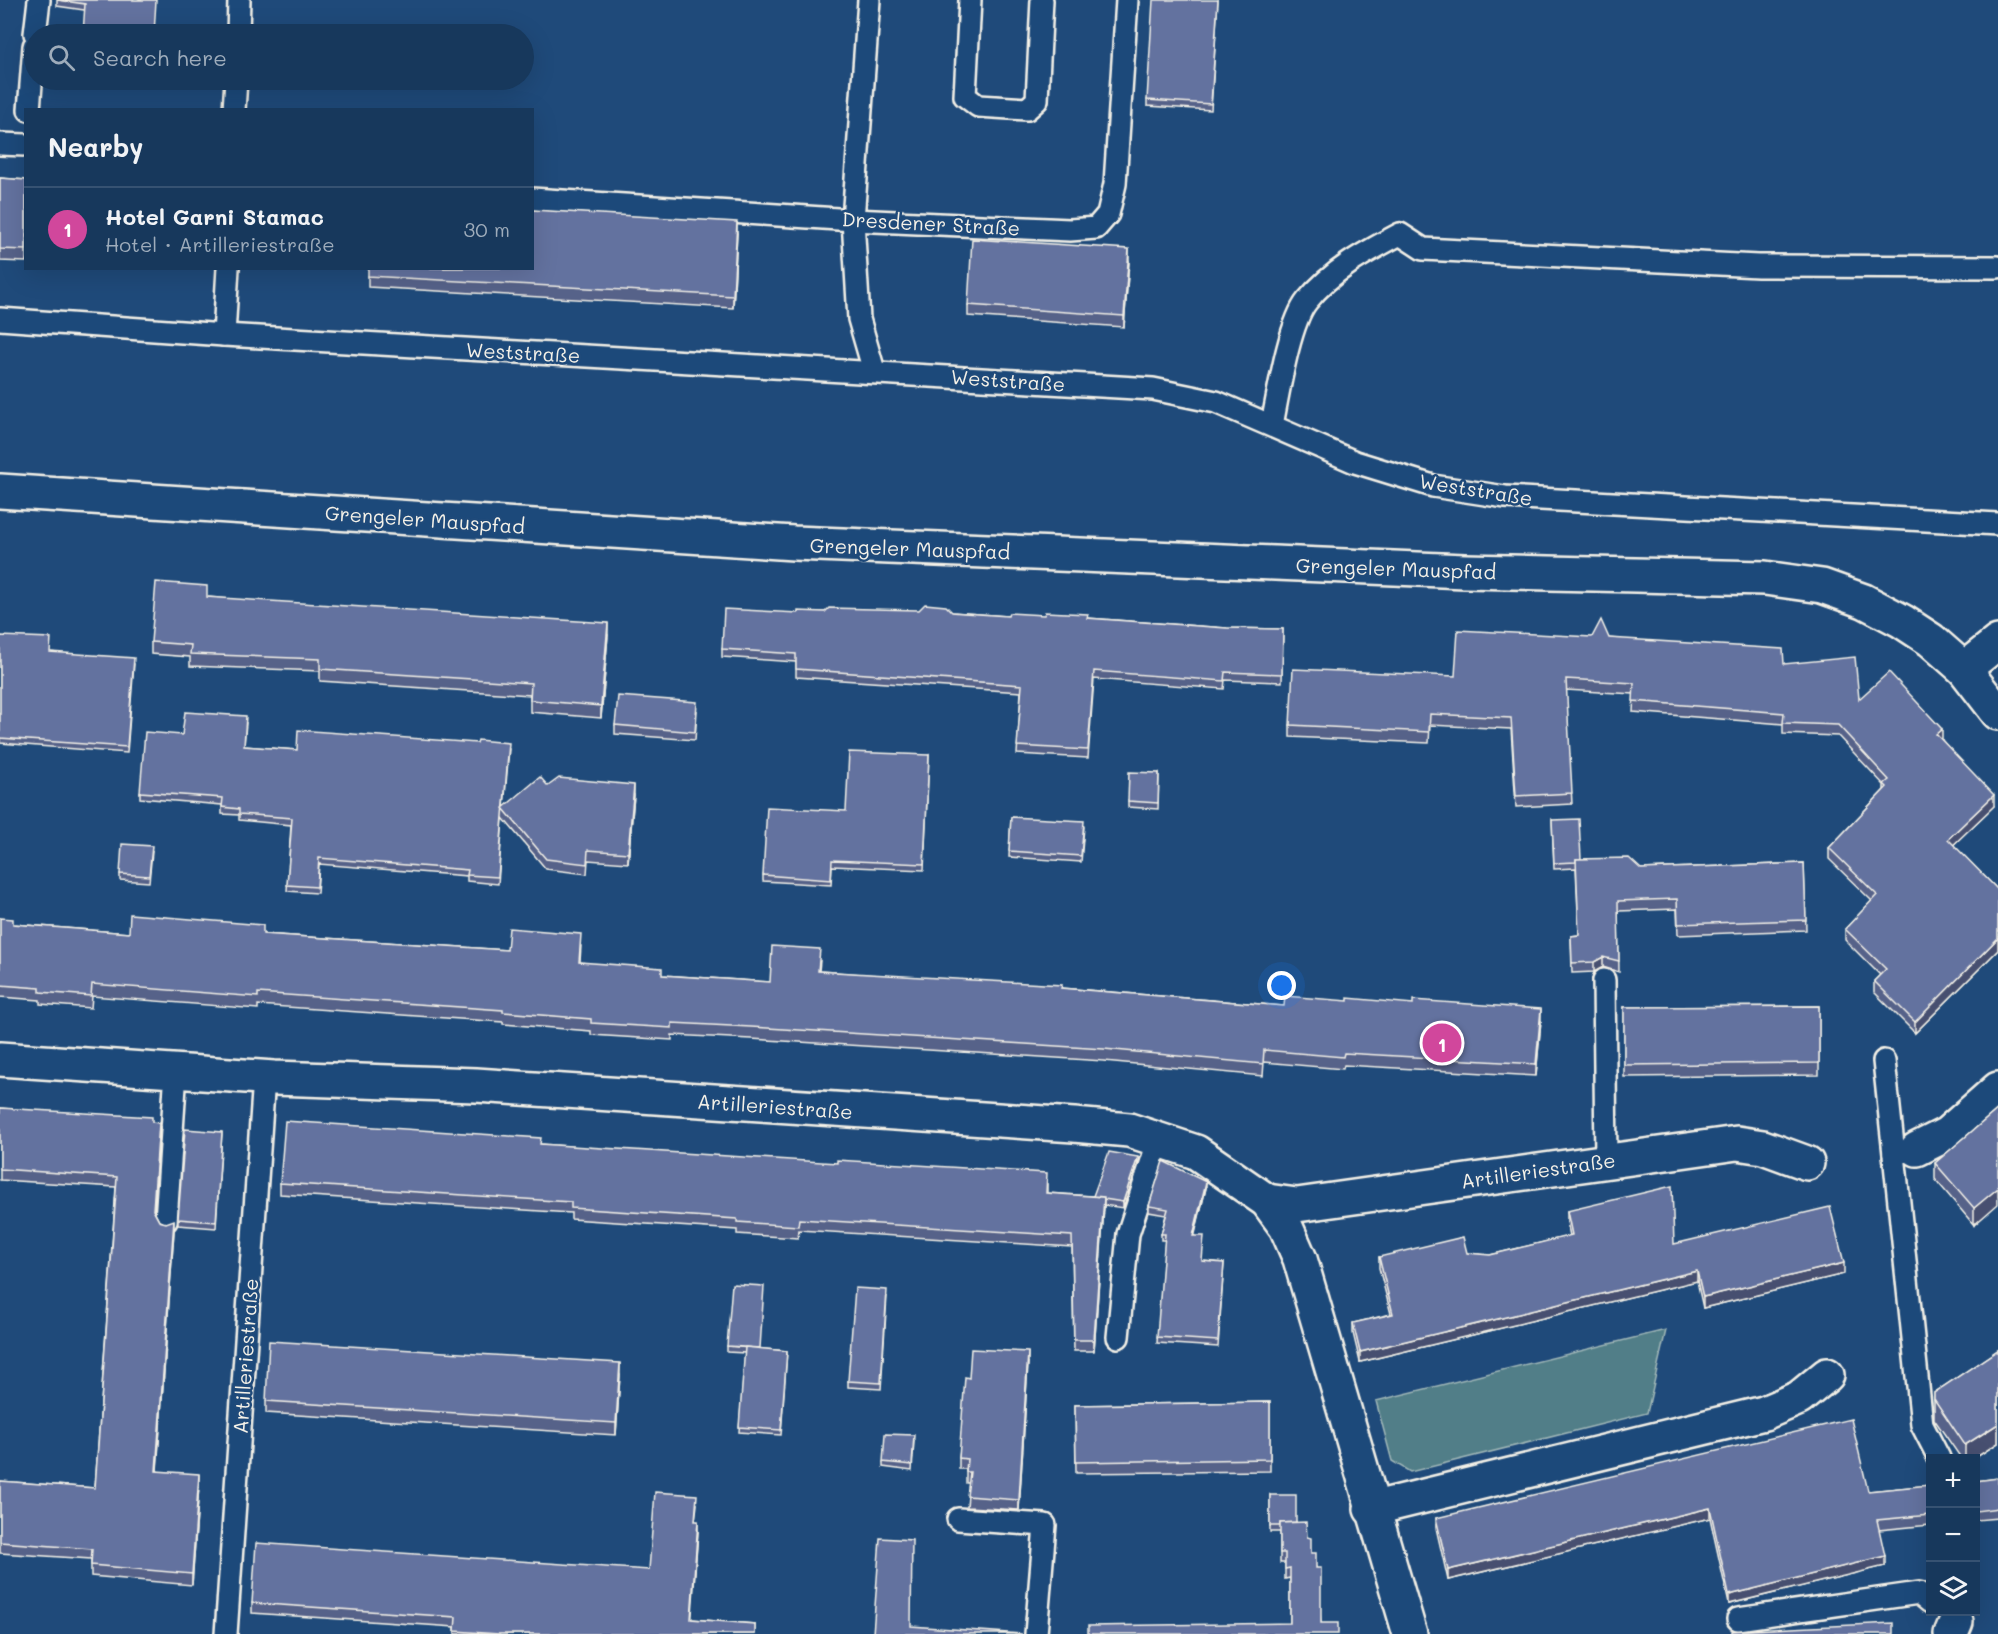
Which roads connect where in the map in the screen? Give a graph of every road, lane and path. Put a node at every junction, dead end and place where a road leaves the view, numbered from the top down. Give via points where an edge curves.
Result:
1 (39, 0) edge
2 (239, 0) edge
3 (869, 0) edge
4 (970, 0) edge
5 (1042, 0) edge
6 (1127, 0) edge
7 (37, 24) edge
8 (238, 24) edge
9 (31, 90) edge
10 (235, 90) edge
11 (29, 108) edge
12 (234, 108) edge
13 (0, 144) edge
14 (24, 145) edge
15 (534, 198) edge
16 (853, 220) junction
17 (1998, 267) edge
18 (228, 270) edge
19 (0, 319) edge
20 (224, 335) junction
21 (874, 371) junction
22 (1272, 425) junction
23 (0, 491) edge
24 (1998, 524) edge
25 (1998, 642) edge
26 (1964, 669) junction
27 (1998, 713) edge
28 (1604, 980) dead end
29 (0, 1059) edge
30 (1884, 1060) dead end
31 (176, 1071) junction
32 (264, 1077) junction
33 (1998, 1089) edge
34 (1159, 1139) junction
35 (1905, 1151) junction
36 (1606, 1160) junction
37 (1807, 1163) dead end
38 (1267, 1201) junction
39 (166, 1221) edge
40 (1118, 1337) dead end
41 (1827, 1376) dead end
42 (1937, 1454) edge
43 (1371, 1509) junction
44 (958, 1519) dead end
45 (1945, 1617) edge
46 (1738, 1619) dead end
47 (226, 1634) edge
48 (1036, 1634) edge
49 (1410, 1634) edge

1 - 7 lane
2 - 8 lane
3 - 16 lane
4 - 5 lane via 965,96 978,106 1027,109 1037,100
6 - 16 lane, Dresdener Straße via 1115,184 1108,214 1096,228
9 - 11 lane
10 - 12 lane
13 - 14 lane
15 - 16 lane, Dresdener Straße
16 - 21 lane via 859,319
17 - 22 lane via 1758,266 1423,249 1400,234 1352,259 1305,302 1288,348
18 - 20 lane
19 - 20 lane, Weststraße
20 - 21 lane, Weststraße
21 - 22 lane, Weststraße via 1153,389 1216,402
22 - 24 lane, Weststraße via 1355,462 1433,486 1505,497
23 - 26 street, Grengeler Mauspfad via 794,543 1465,571 1765,578 1822,586 1864,601 1931,640
25 - 26 street
26 - 27 street, Grengeler Mauspfad
28 - 36 lane
29 - 31 street, Artilleriestraße
30 - 35 lane
31 - 32 street, Artilleriestraße
31 - 39 lane
32 - 34 street, Artilleriestraße via 476,1085 1074,1125 1129,1130
32 - 47 lane, Artilleriestraße
33 - 35 street via 1947,1134
34 - 38 street, Artilleriestraße via 1196,1152
34 - 40 lane via 1128,1234
35 - 42 lane via 1922,1425
36 - 37 street, Artilleriestraße via 1737,1143 1763,1147
36 - 38 street, Artilleriestraße via 1297,1205
38 - 43 street, Artilleriestraße via 1286,1227 1300,1259
41 - 43 street via 1799,1398 1764,1413
43 - 49 street, Artilleriestraße
44 - 48 lane via 1044,1525
45 - 46 lane via 1919,1593

